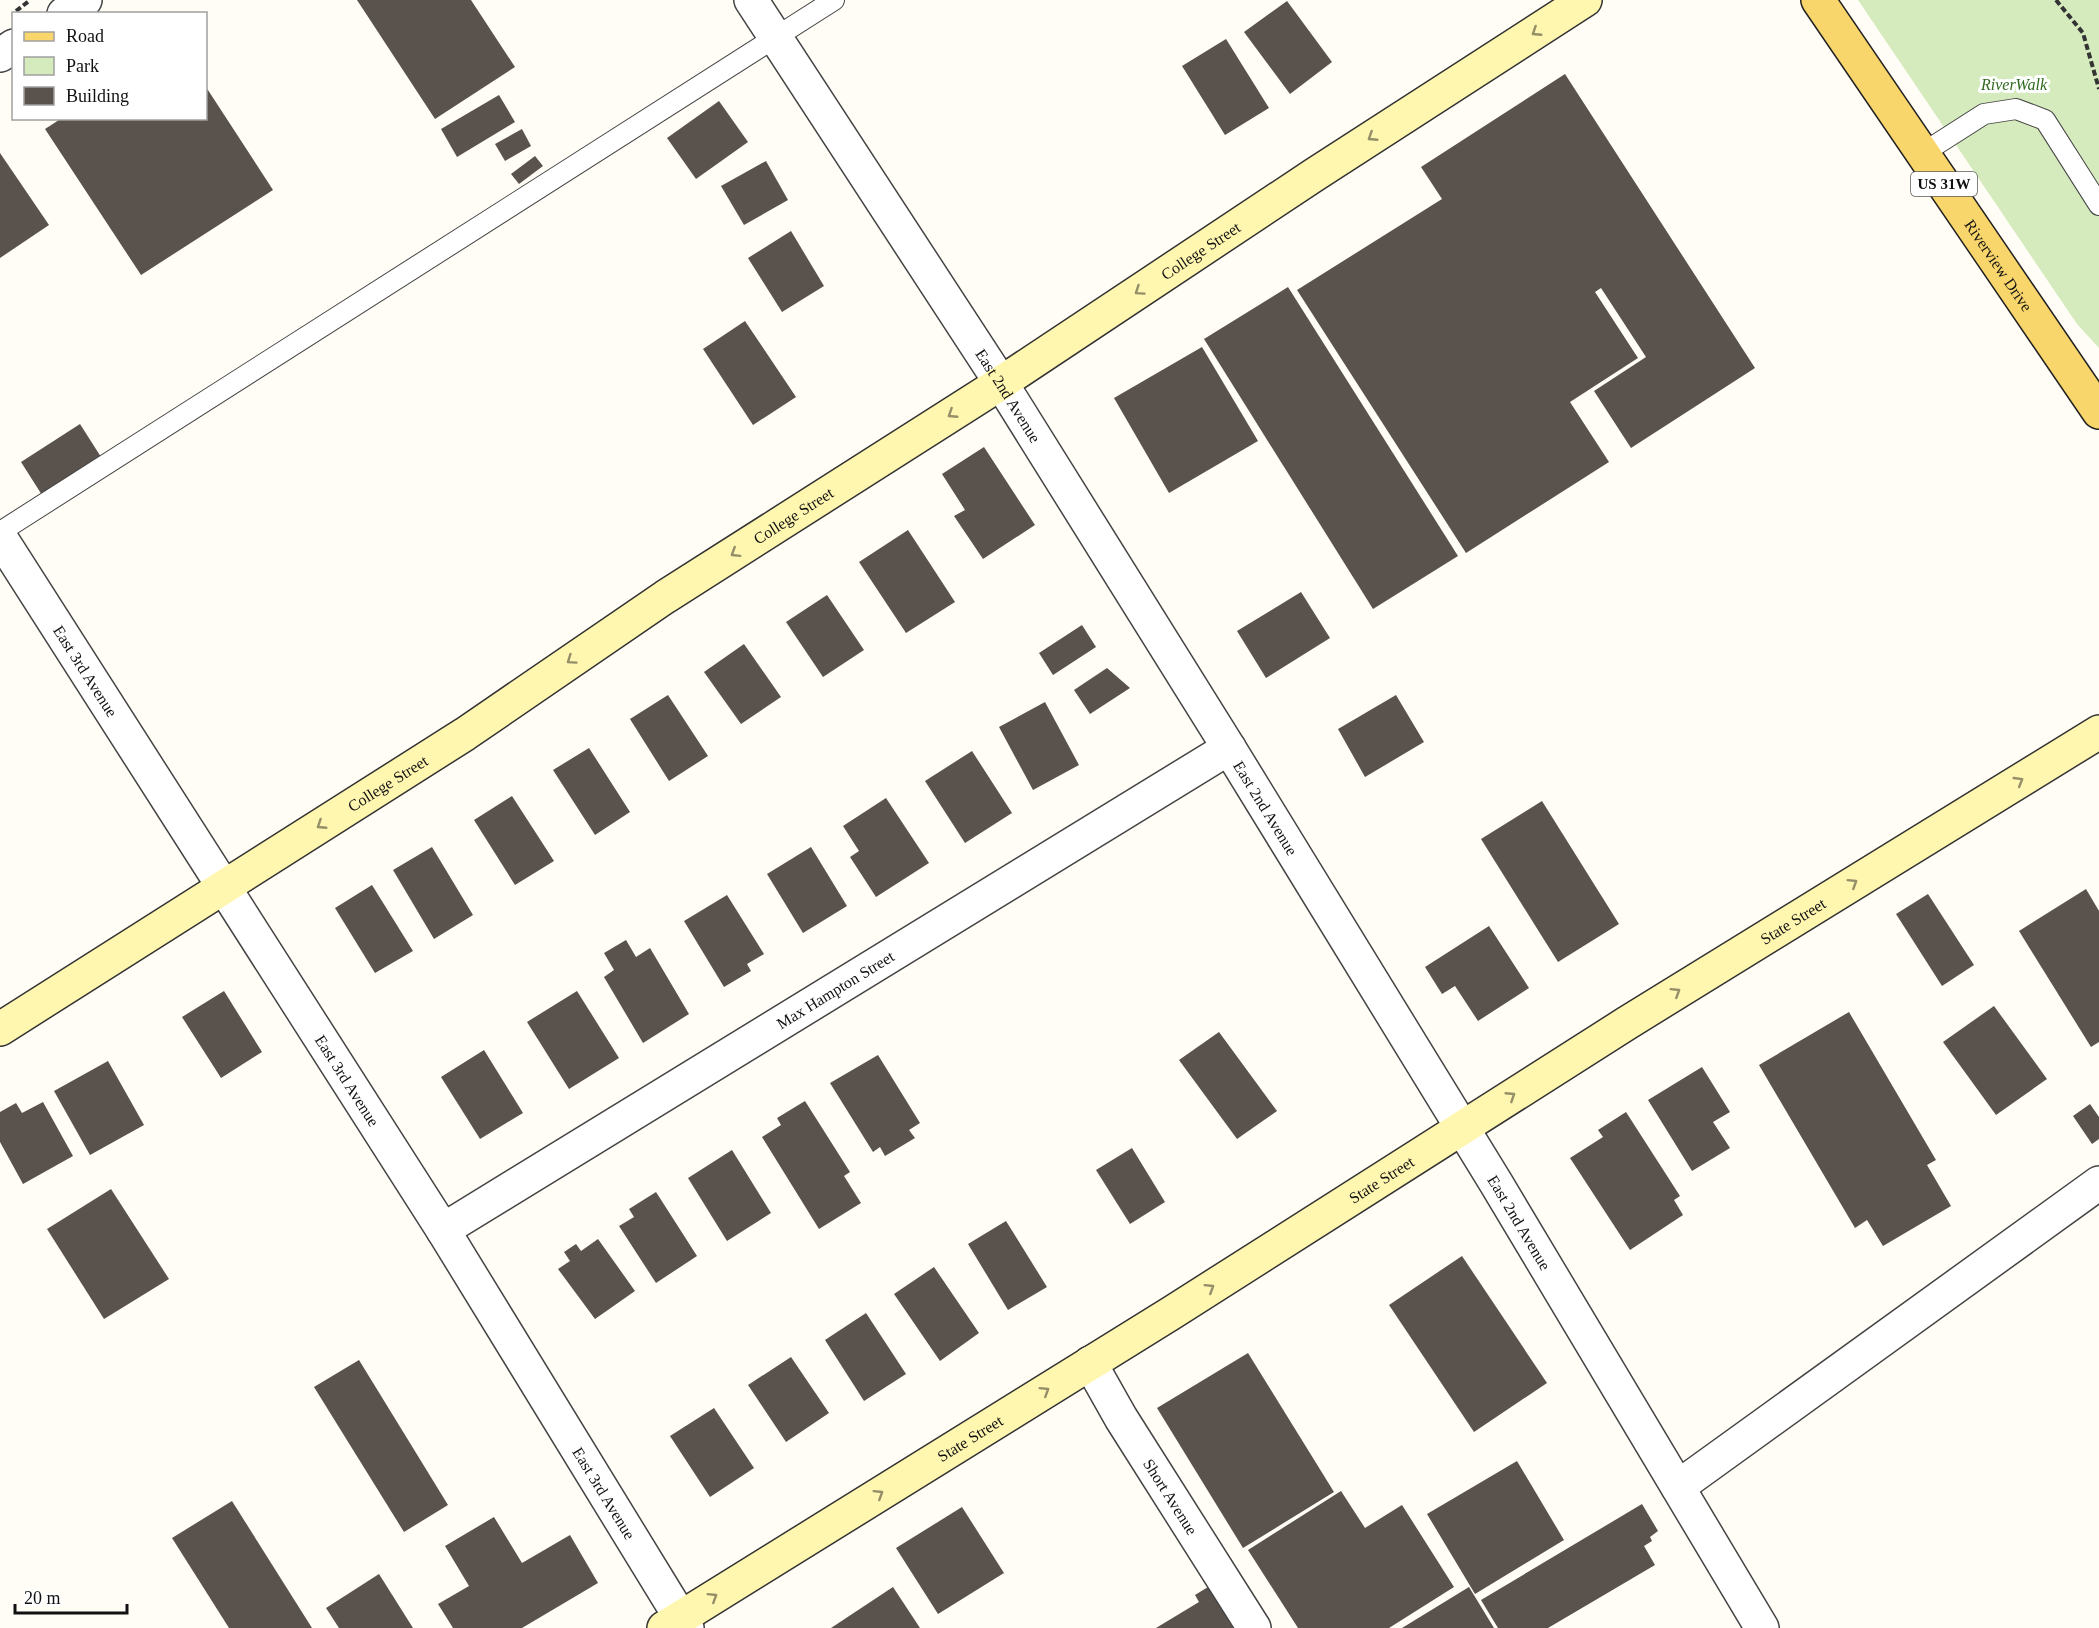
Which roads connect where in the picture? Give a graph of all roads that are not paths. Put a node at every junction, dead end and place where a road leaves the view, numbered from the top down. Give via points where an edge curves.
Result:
1 (85, 0) edge
2 (751, 0) edge
3 (834, 0) edge
4 (1585, 0) edge
5 (1818, 0) edge
6 (67, 12) edge
7 (776, 37) junction
8 (1923, 153) junction
9 (2099, 205) edge
10 (2070, 369) junction
11 (1001, 383) junction
12 (2099, 398) edge
13 (2099, 412) edge
14 (0, 532) edge
15 (0, 537) edge
16 (2099, 732) edge
17 (1229, 748) junction
18 (223, 888) junction
19 (0, 1029) edge
20 (1462, 1128) junction
21 (2099, 1183) edge
22 (443, 1230) junction
23 (1090, 1363) junction
24 (1677, 1487) junction
25 (677, 1625) edge
26 (1254, 1628) edge
27 (1762, 1628) edge

1 - 6 street
2 - 7 street, East 2nd Avenue
3 - 7 lane
4 -> 11 street, College Street
5 - 8 main road, Riverview Drive / US 31W
7 - 11 street, East 2nd Avenue
7 - 14 lane
8 - 9 lane via 1984,114 2016,109 2044,120
8 - 10 main road, Riverview Drive / US 31W
10 - 12 main road
10 - 13 main road, Riverview Drive / US 31W
11 - 17 street, East 2nd Avenue
11 -> 18 street, College Street via 656,603 465,734
15 - 18 street, East 3rd Avenue
20 -> 16 street, State Street
17 - 20 street, East 2nd Avenue
17 - 22 street, Max Hampton Street
18 - 19 street, College Street
18 - 22 street, East 3rd Avenue
23 -> 20 street, State Street
20 - 24 street, East 2nd Avenue
21 - 24 street
22 - 25 street, East 3rd Avenue
25 -> 23 street, State Street
23 - 26 street, Short Avenue
24 - 27 street, East 2nd Avenue

